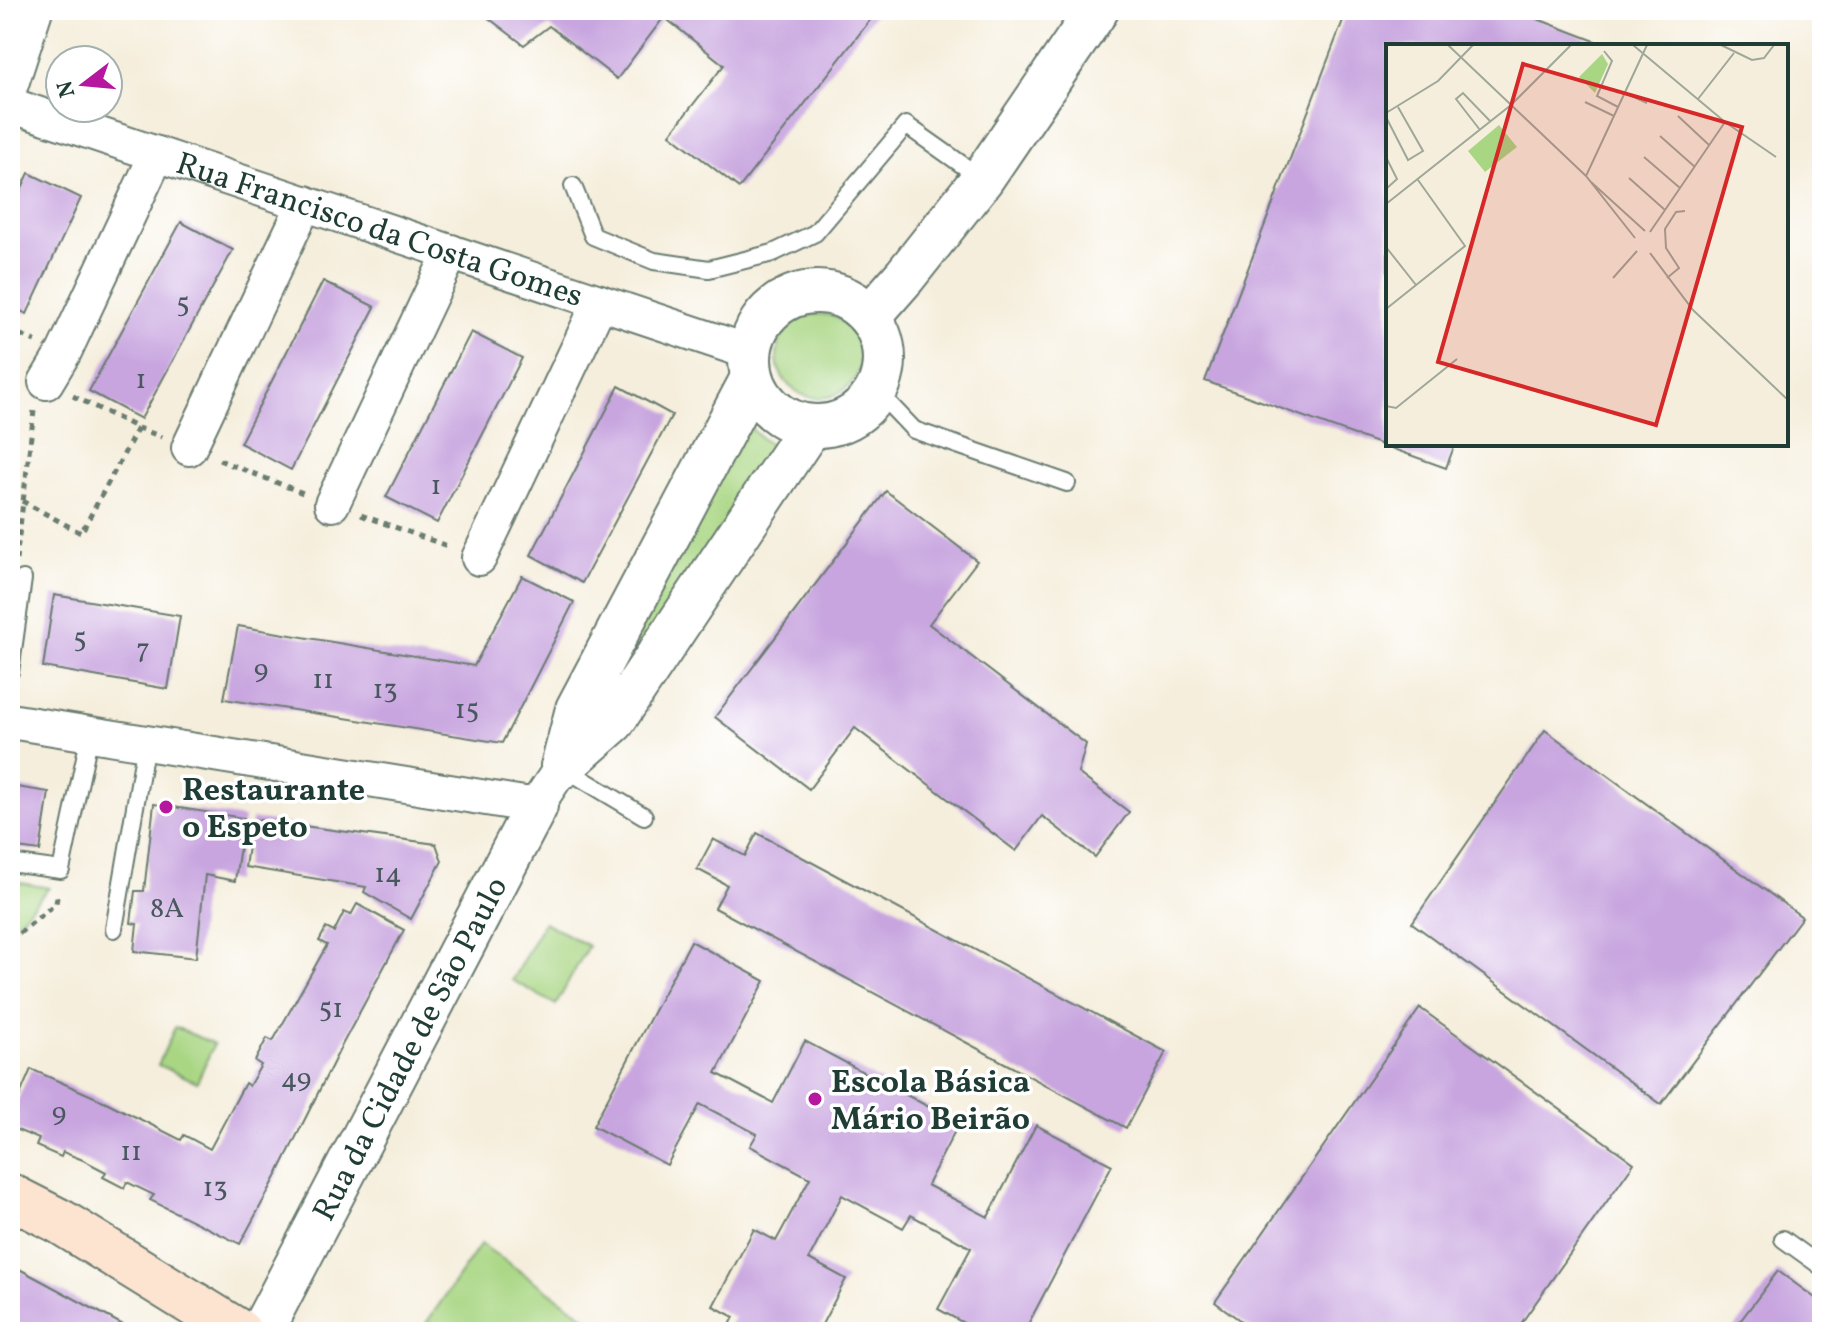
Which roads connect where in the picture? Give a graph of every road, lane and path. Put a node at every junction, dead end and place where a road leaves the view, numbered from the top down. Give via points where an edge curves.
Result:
1 (35, 10) edge
2 (1097, 10) edge
3 (10, 87) edge
4 (10, 105) edge
5 (157, 154) junction
6 (982, 179) junction
7 (573, 186) dead end
8 (305, 203) junction
9 (451, 252) junction
10 (600, 302) junction
11 (870, 316) junction
12 (750, 365) junction
13 (46, 382) junction
14 (877, 391) junction
15 (810, 427) junction
16 (138, 428) junction
17 (189, 448) junction
18 (1067, 483) dead end
19 (22, 501) junction
20 (332, 504) junction
21 (479, 558) joint
22 (23, 579) joint
23 (10, 672) edge
24 (10, 721) edge
25 (90, 734) junction
26 (146, 743) junction
27 (562, 767) junction
28 (536, 806) junction
29 (644, 816) dead end
30 (10, 863) edge
31 (61, 870) junction
32 (114, 929) dead end
33 (10, 941) edge
34 (10, 1196) edge
35 (1783, 1239) dead end
36 (1822, 1267) edge
37 (239, 1332) edge
38 (261, 1332) edge

1 - 3 street
2 - 6 street
4 - 5 street, Rua Francisco da Costa Gomes
5 - 8 street, Rua Francisco da Costa Gomes
5 - 13 street
6 - 7 lane via 906,125 815,233 773,253 709,269 654,261 593,236
6 - 11 street
8 - 9 street, Rua Francisco da Costa Gomes
8 - 17 street
9 - 10 street, Rua Francisco da Costa Gomes
9 - 20 street
10 - 12 street, Rua Francisco da Costa Gomes
10 - 21 street
11 - 12 street via 849,299 824,291 797,293 774,306 757,326
11 - 14 street via 882,339 885,366
12 - 15 street via 764,402 784,419
12 - 27 street, Rua da Cidade de São Paulo via 577,709
13 - 16 path
13 - 19 path via 34,408
14 - 15 street via 860,412 836,424
14 - 18 lane via 914,430
15 - 27 street, Rua da Cidade de São Paulo via 613,722
16 - 17 path
16 - 19 path via 81,533
17 - 20 path
19 - 22 path via 16,562
20 - 21 path
22 - 23 lane
24 - 25 street
25 - 26 street
25 - 31 lane
26 - 28 street
26 - 32 lane
27 - 28 street, Rua da Cidade de São Paulo
27 - 29 lane
28 - 38 street, Rua da Cidade de São Paulo
30 - 31 lane
31 - 33 path via 56,903
34 - 37 main road
35 - 36 lane

